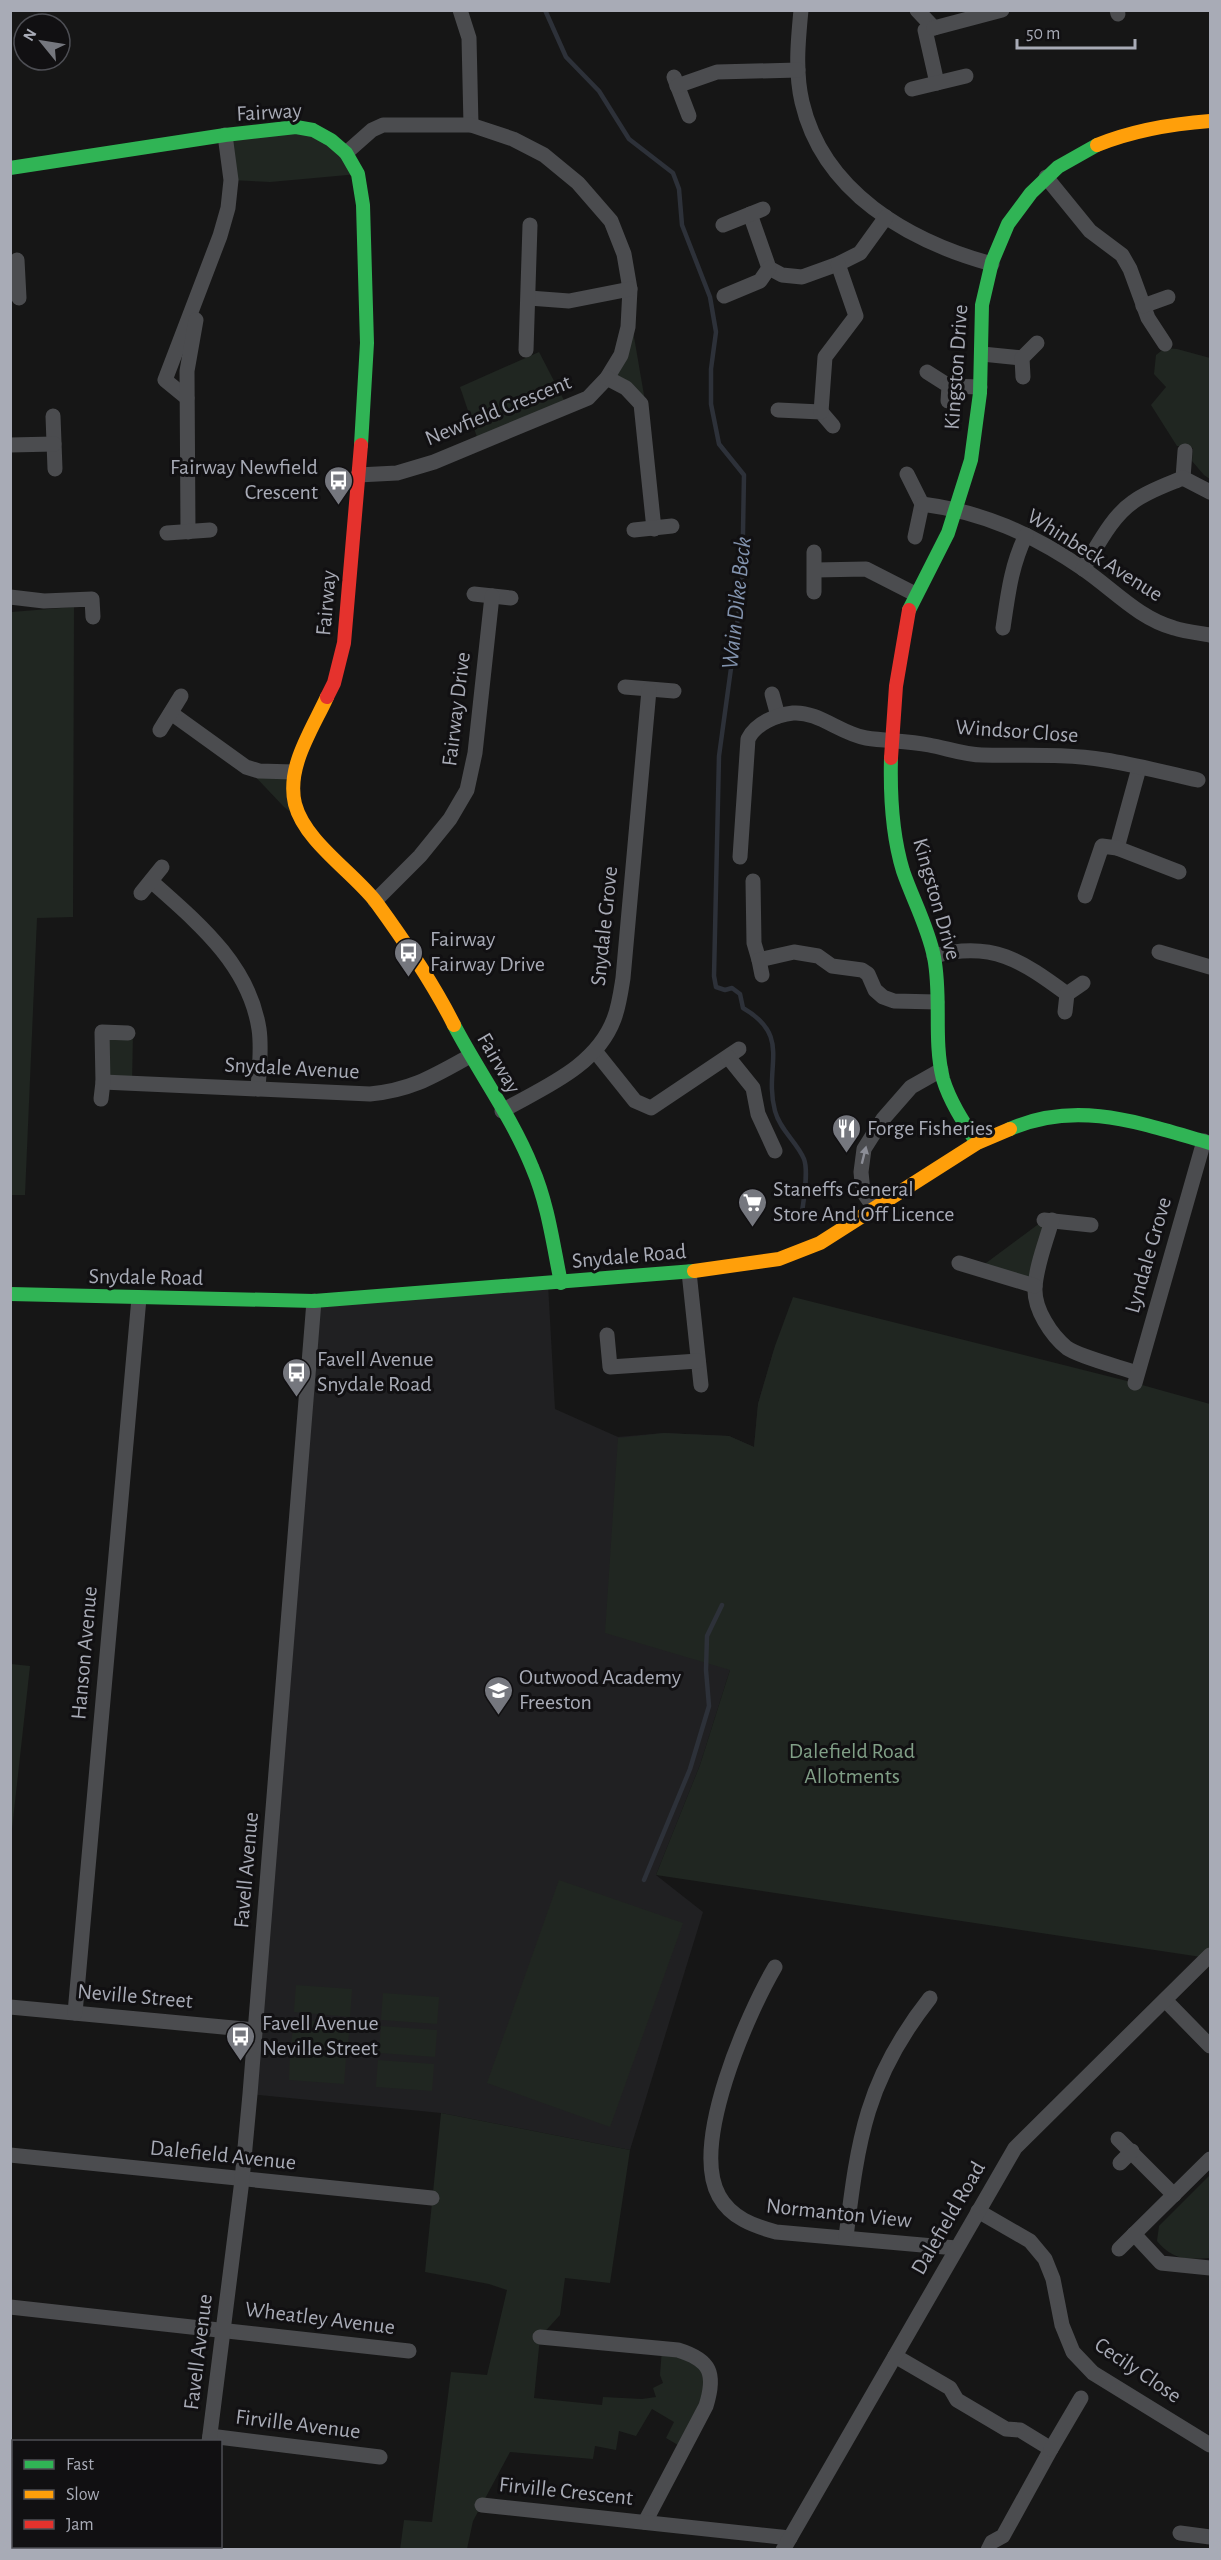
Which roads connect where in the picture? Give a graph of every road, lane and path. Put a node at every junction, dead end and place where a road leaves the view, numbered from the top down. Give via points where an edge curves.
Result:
1 (460, 10) edge
2 (801, 10) edge
3 (917, 10) edge
4 (1002, 10) edge
5 (934, 28) junction
6 (798, 70) junction
7 (966, 76) dead end
8 (937, 83) junction
9 (912, 89) dead end
10 (689, 116) dead end
11 (1210, 121) edge
12 (471, 125) junction
13 (225, 135) junction
14 (346, 153) junction
15 (10, 168) edge
16 (1046, 177) junction
17 (886, 217) junction
18 (530, 225) dead end
19 (723, 225) dead end
20 (17, 260) dead end
21 (838, 264) junction
22 (992, 264) junction
23 (769, 268) junction
24 (207, 271) junction
25 (14, 278) edge
26 (630, 289) junction
27 (724, 296) dead end
28 (1168, 297) dead end
29 (19, 298) dead end
30 (529, 298) junction
31 (1143, 306) junction
32 (1037, 343) dead end
33 (1165, 344) dead end
34 (526, 350) dead end
35 (982, 354) junction
36 (1022, 357) junction
37 (927, 372) dead end
38 (1023, 377) dead end
39 (607, 378) junction
40 (980, 387) junction
41 (187, 398) junction
42 (778, 410) dead end
43 (821, 412) junction
44 (53, 416) dead end
45 (833, 426) dead end
46 (54, 444) junction
47 (10, 445) edge
48 (1185, 451) dead end
49 (55, 469) dead end
50 (907, 474) dead end
51 (358, 475) junction
52 (1183, 478) junction
53 (1210, 492) edge
54 (922, 504) junction
55 (957, 509) junction
56 (672, 526) dead end
57 (654, 529) junction
58 (210, 530) dead end
59 (634, 530) dead end
60 (188, 532) junction
61 (167, 533) dead end
62 (1026, 535) junction
63 (915, 537) dead end
64 (814, 552) dead end
65 (1083, 569) junction
66 (815, 570) junction
67 (814, 592) dead end
68 (474, 594) dead end
69 (915, 594) junction
70 (492, 596) junction
71 (10, 597) edge
72 (511, 598) dead end
73 (93, 617) dead end
74 (1003, 628) dead end
75 (1210, 634) edge
76 (625, 687) dead end
77 (649, 690) junction
78 (674, 691) dead end
79 (772, 694) dead end
80 (181, 696) dead end
81 (171, 713) junction
82 (778, 716) junction
83 (160, 730) dead end
84 (891, 741) junction
85 (1139, 768) junction
86 (294, 772) junction
87 (1198, 780) dead end
88 (1117, 848) junction
89 (740, 857) dead end
90 (162, 867) dead end
91 (1179, 872) dead end
92 (753, 881) dead end
93 (1085, 896) dead end
94 (375, 901) junction
95 (1160, 952) dead end
96 (934, 956) junction
97 (1210, 967) edge
98 (1083, 983) dead end
99 (1067, 994) junction
100 (937, 1002) junction
101 (1065, 1012) dead end
102 (128, 1033) dead end
103 (595, 1051) junction
104 (470, 1056) junction
105 (941, 1070) junction
106 (103, 1082) junction
107 (258, 1089) junction
108 (101, 1099) dead end
109 (502, 1111) junction
110 (1207, 1142) edge
111 (977, 1143) junction
112 (775, 1151) dead end
113 (875, 1209) junction
114 (1091, 1225) dead end
115 (974, 1250) dead end
116 (689, 1272) junction
117 (561, 1283) junction
118 (1035, 1286) junction
119 (10, 1294) edge
120 (139, 1298) junction
121 (314, 1301) junction
122 (607, 1335) dead end
123 (698, 1361) junction
124 (701, 1385) dead end
125 (1210, 1955) edge
126 (775, 1967) dead end
127 (930, 1998) dead end
128 (1165, 2000) junction
129 (10, 2007) edge
130 (75, 2013) junction
131 (255, 2030) junction
132 (1210, 2046) edge
133 (1118, 2139) dead end
134 (1132, 2151) junction
135 (10, 2155) edge
136 (1210, 2159) edge
137 (1120, 2163) dead end
138 (242, 2180) junction
139 (1174, 2195) junction
140 (432, 2198) dead end
141 (978, 2211) junction
142 (1134, 2234) junction
143 (846, 2237) junction
144 (956, 2248) junction
145 (1119, 2249) dead end
146 (1210, 2268) edge
147 (10, 2307) edge
148 (223, 2329) junction
149 (540, 2337) dead end
150 (409, 2351) dead end
151 (895, 2356) junction
152 (1081, 2398) dead end
153 (210, 2439) edge
154 (222, 2440) edge
155 (1210, 2445) edge
156 (1051, 2449) junction
157 (380, 2457) dead end
158 (482, 2505) dead end
159 (645, 2522) junction
160 (1180, 2533) dead end
161 (1210, 2537) edge
162 (787, 2544) edge
163 (988, 2550) edge

1 - 12 street via 469,38
2 - 6 street
3 - 5 street
4 - 5 street
5 - 8 street via 925,30
6 - 10 street via 717,72 676,82
6 - 17 street via 811,129 828,162 854,193
7 - 8 street
8 - 9 street
11 - 16 street, Kingston Drive via 1164,124 1110,137 1076,153
12 - 14 street, Newfield Crescent via 383,125
12 - 26 street, Newfield Crescent via 544,154 578,183 611,221 624,254
13 - 14 street, Fairway via 296,127 313,130
13 - 15 street, Fairway
13 - 24 street via 231,180 228,208
14 - 51 street, Fairway via 362,187 366,274 367,343
16 - 22 street, Kingston Drive via 1014,216
16 - 31 street via 1090,231 1122,255
17 - 21 street via 860,253
17 - 22 street via 927,240
18 - 30 street
19 - 23 street via 756,212
20 - 25 street
21 - 23 street via 802,277 782,275
21 - 43 street via 856,316 825,357
22 - 35 street, Kingston Drive via 982,305
23 - 27 street via 760,281
24 - 41 street via 187,371
24 - 41 street via 165,380
25 - 29 street
26 - 30 street via 569,301
26 - 39 street, Newfield Crescent via 628,327 621,355
28 - 31 street
30 - 34 street
31 - 33 street
32 - 36 street
35 - 36 street
35 - 40 street, Kingston Drive
36 - 38 street
37 - 40 street via 948,394
39 - 51 street, Newfield Crescent via 588,398 434,462 397,473
39 - 57 street via 626,388 641,404
40 - 55 street, Kingston Drive via 971,458
41 - 60 street
42 - 43 street
43 - 45 street
44 - 46 street
46 - 47 street
46 - 49 street
48 - 52 street
50 - 54 street
51 - 86 street, Fairway via 340,663
52 - 53 street
52 - 65 street via 1131,502
54 - 55 street, Whinbeck Avenue
54 - 63 street
55 - 62 street, Whinbeck Avenue
55 - 69 street, Kingston Drive
56 - 57 street
57 - 59 street
58 - 60 street
60 - 61 street
62 - 65 street, Whinbeck Avenue
62 - 74 street via 1009,580 1014,607
64 - 66 street
65 - 75 street, Whinbeck Avenue via 1149,617 1174,628
66 - 67 street
66 - 69 street via 866,569
68 - 70 street
69 - 84 street, Kingston Drive via 902,645
70 - 72 street
70 - 94 street, Fairway Drive via 473,772 450,819
71 - 73 street via 44,601 92,599
76 - 77 street
77 - 78 street
77 - 103 street, Snydale Grove via 623,978 614,1019
79 - 82 street
80 - 81 street
81 - 83 street
81 - 86 street via 246,766 259,771
82 - 84 street via 807,714 855,736
82 - 89 street via 752,732 748,739
84 - 85 street, Windsor Close via 980,755 1062,756
84 - 96 street, Kingston Drive via 895,837
85 - 87 street, Windsor Close
85 - 88 street
86 - 94 street, Fairway via 295,804 306,828
88 - 91 street
88 - 93 street via 1102,846
90 - 107 street via 146,887 195,920 219,945 250,998 259,1030
92 - 100 street via 754,943 761,968 794,952 818,956 832,966 862,970 883,997
94 - 104 street, Fairway via 444,1005
95 - 97 street
96 - 99 street via 970,949 1002,956 1034,970
96 - 100 street, Kingston Drive
98 - 99 street
99 - 101 street
100 - 105 street, Kingston Drive
102 - 106 street via 102,1032
103 - 109 street, Snydale Grove via 563,1076
103 - 112 street via 635,1101 651,1108 734,1053 753,1088 758,1114
104 - 107 street, Snydale Avenue via 424,1082 397,1091 370,1094
104 - 109 street, Fairway
105 - 111 street, Kingston Drive via 954,1105
113 -> 105 street via 864,1192 864,1149 911,1087
106 - 107 street, Snydale Avenue
106 - 108 street
109 - 117 street, Fairway via 532,1166 543,1196
110 - 111 street, Snydale Road via 1117,1117 1089,1114 1057,1116 1026,1124
110 - 118 street, Lyndale Grove via 1136,1378 1069,1349 1041,1314
111 - 113 street, Snydale Road
113 - 116 street, Snydale Road via 820,1243 779,1259
114 - 118 street via 1048,1220
115 - 118 street via 964,1264
116 - 117 street, Snydale Road
116 - 123 street
117 - 121 street, Snydale Road
119 - 120 street, Snydale Road
120 - 121 street, Snydale Road
120 - 130 street, Hanson Avenue
121 - 131 street, Favell Avenue
122 - 123 street via 610,1367
123 - 124 street
125 - 128 street, Dalefield Road
126 - 143 street, Normanton View via 734,2054 714,2132 710,2169 720,2197 735,2215 753,2226 776,2232
127 - 143 street via 893,2050 876,2086 855,2161
128 - 132 street
128 - 141 street, Dalefield Road via 1015,2148
129 - 130 street, Neville Street
130 - 131 street, Neville Street
131 - 138 street, Favell Avenue
133 - 134 street
134 - 137 street
134 - 139 street
135 - 138 street, Dalefield Avenue
136 - 139 street
138 - 140 street, Dalefield Avenue
138 - 148 street, Favell Avenue
139 - 142 street
141 - 144 street, Dalefield Road
141 - 155 street, Cecily Close via 1030,2241 1046,2259 1062,2325 1073,2352 1093,2373
142 - 145 street
142 - 146 street via 1161,2263
143 - 144 street, Normanton View
144 - 151 street, Dalefield Road
147 - 148 street, Wheatley Avenue
148 - 150 street, Wheatley Avenue
148 - 153 street, Favell Avenue
149 - 159 street, Firville Crescent via 678,2350 705,2362 711,2374 706,2406
151 - 156 street via 950,2388 957,2400 1006,2429 1020,2430
151 - 162 street, Dalefield Road
152 - 156 street
154 - 157 street, Firville Avenue
156 - 163 street via 1003,2536 992,2542
158 - 159 street, Firville Crescent
159 - 162 street, Firville Crescent
160 - 161 street

